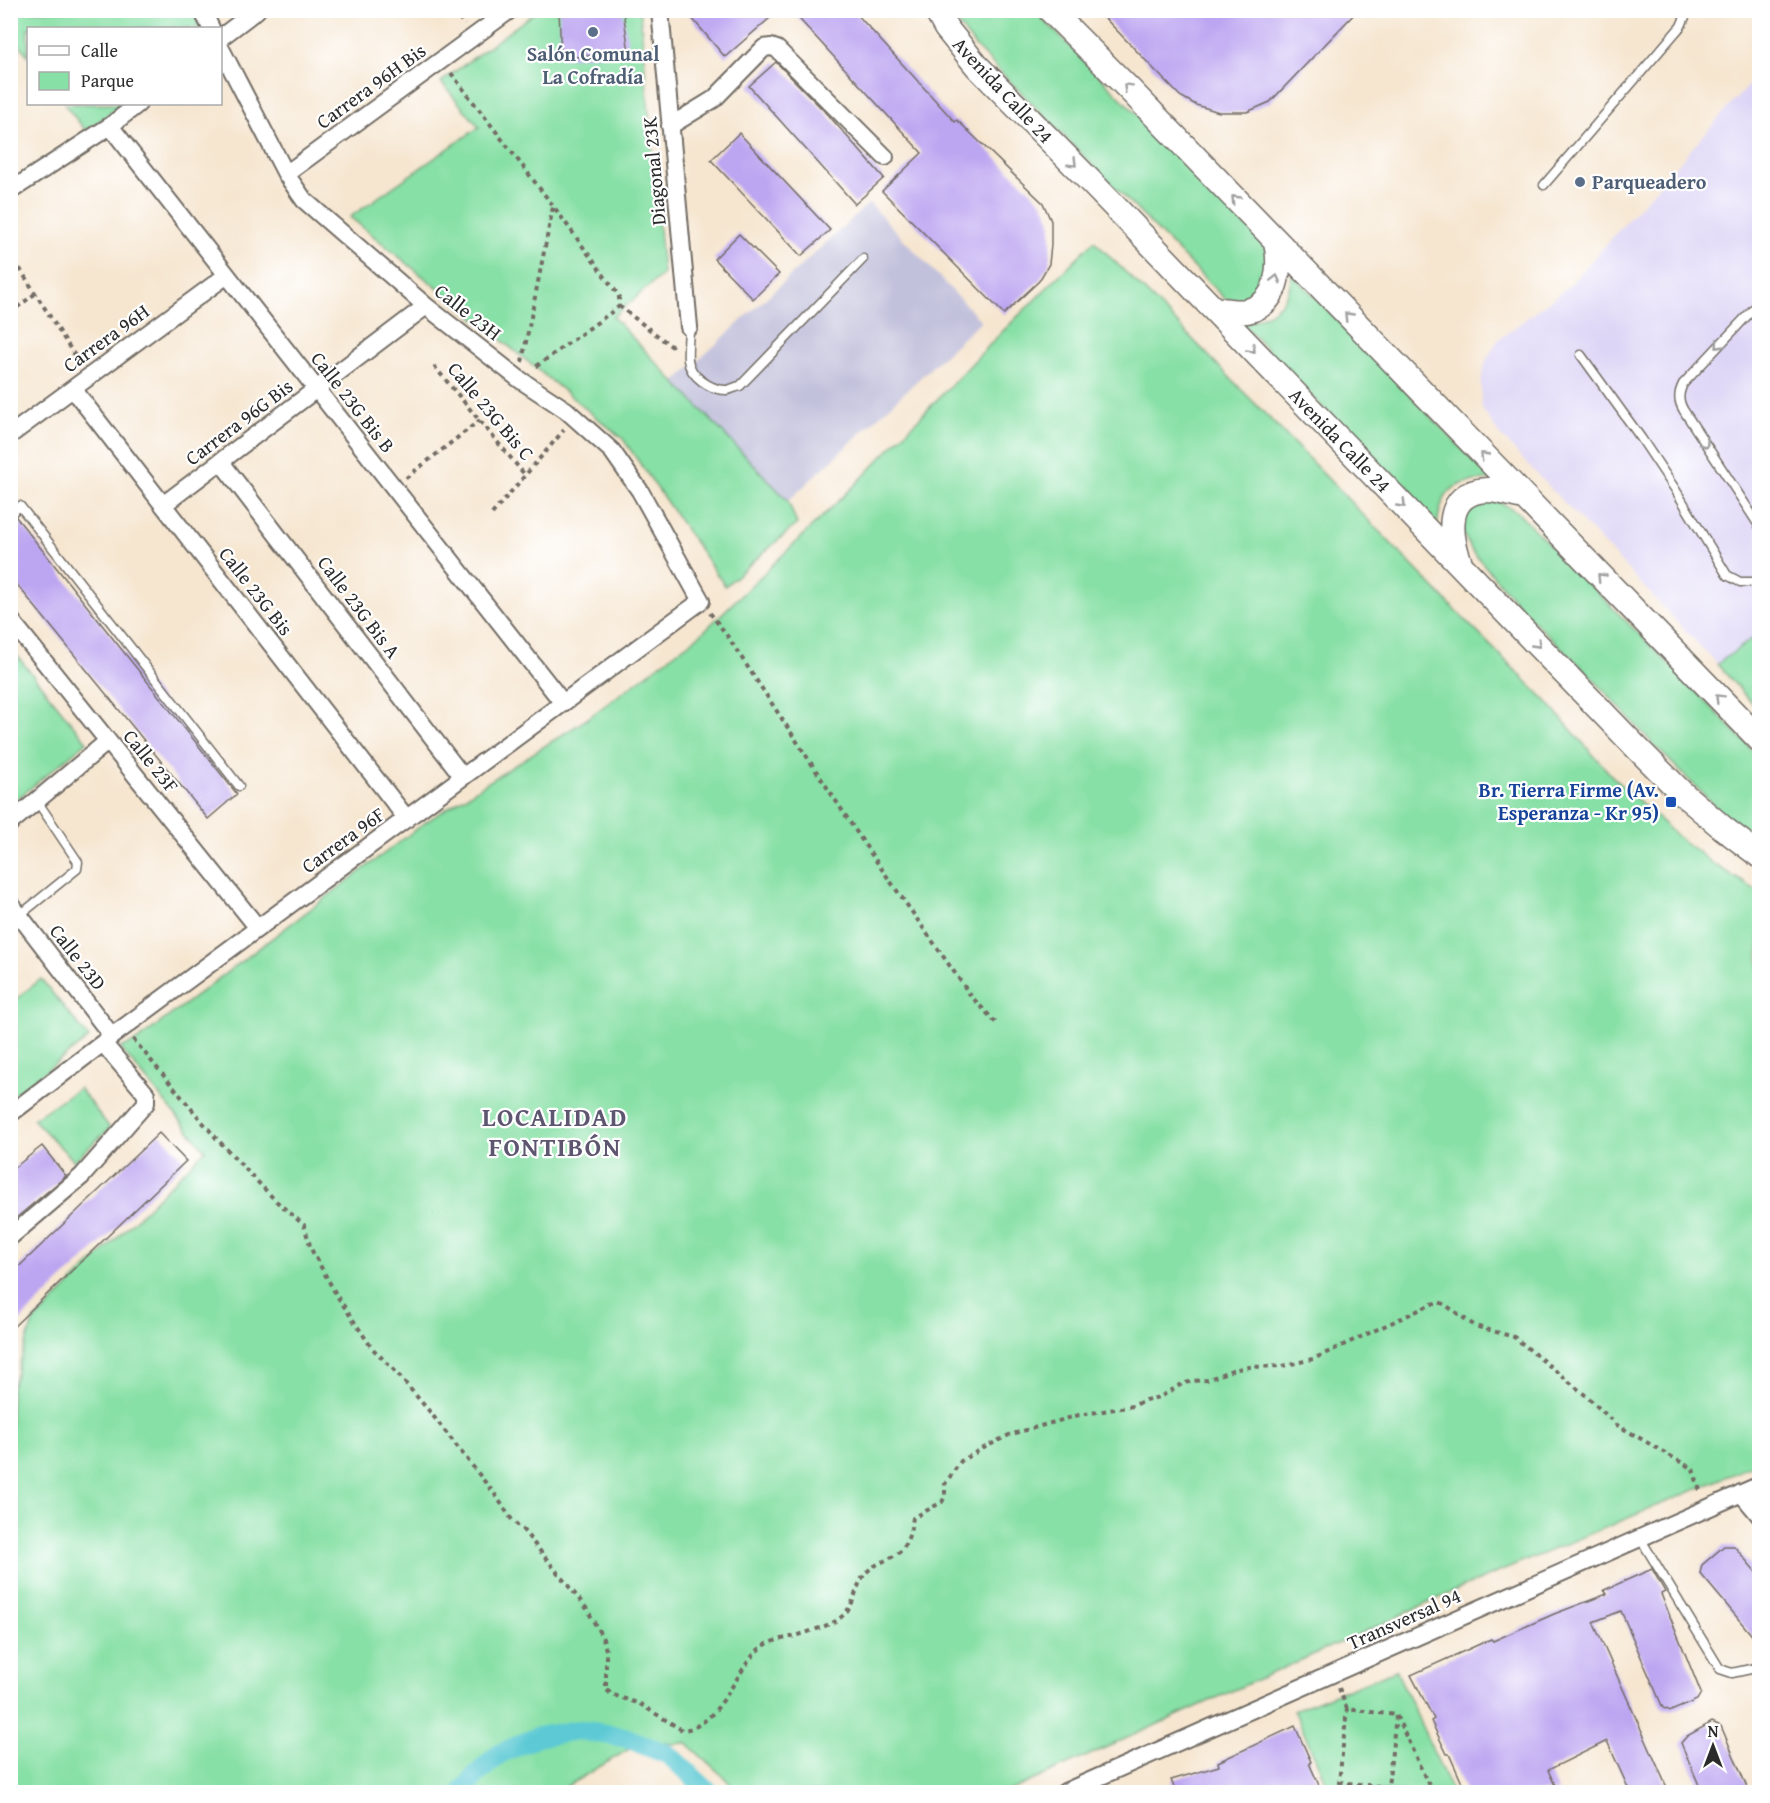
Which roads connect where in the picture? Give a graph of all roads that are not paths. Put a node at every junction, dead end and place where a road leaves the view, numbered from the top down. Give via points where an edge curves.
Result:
1 (202, 10) edge
2 (257, 10) edge
3 (510, 10) edge
4 (660, 10) edge
5 (936, 10) edge
6 (1050, 10) edge
7 (1688, 10) edge
8 (210, 27) edge
9 (222, 36) edge
10 (222, 51) edge
11 (137, 105) edge
12 (110, 126) junction
13 (670, 126) junction
14 (885, 157) dead end
15 (286, 174) junction
16 (1544, 184) dead end
17 (10, 191) edge
18 (1276, 241) junction
19 (863, 259) dead end
20 (227, 275) junction
21 (1760, 302) edge
22 (426, 306) junction
23 (1214, 309) junction
24 (689, 327) joint
25 (1581, 355) dead end
26 (73, 389) junction
27 (316, 389) junction
28 (10, 435) edge
29 (221, 462) junction
30 (1524, 498) junction
31 (163, 505) junction
32 (10, 514) edge
33 (1760, 527) edge
34 (1462, 567) junction
35 (1760, 582) edge
36 (701, 601) joint
37 (10, 620) edge
38 (562, 703) junction
39 (1757, 736) edge
40 (108, 741) junction
41 (463, 777) junction
42 (239, 786) dead end
43 (37, 801) junction
44 (407, 819) junction
45 (10, 823) edge
46 (1760, 856) edge
47 (15, 909) edge
48 (258, 928) junction
49 (114, 1035) junction
50 (10, 1114) edge
51 (10, 1237) edge
52 (1760, 1485) edge
53 (1741, 1493) junction
54 (1760, 1516) edge
55 (1640, 1538) junction
56 (1760, 1667) edge
57 (1065, 1792) edge

1 - 8 street
2 - 9 street
3 - 15 street, Carrera 96H Bis
4 - 13 street, Diagonal 23K
5 -> 23 main road, Avenida Calle 24 via 977,66
18 -> 6 main road
7 - 16 lane via 1681,26
10 - 15 street, Calle 23H
11 - 12 street
12 - 17 street
12 - 20 street, Calle 23G Bis B
13 - 14 street via 714,99 764,48 771,47
13 - 24 street, Diagonal 23K
15 - 22 street, Calle 23H via 304,200
23 -> 18 main road via 1246,311 1259,306 1270,295 1279,268
30 -> 18 main road
19 - 24 lane via 740,386 727,390 700,380 688,359
20 - 26 street, Carrera 96H
20 - 27 street, Calle 23G Bis B
21 -> 33 lane via 1679,393 1683,411
22 - 27 street, Carrera 96G Bis
22 - 36 street, Calle 23H via 519,379 566,410 612,452 640,492
23 -> 34 main road, Avenida Calle 24
25 - 35 lane via 1641,438 1728,575 1740,582
26 - 28 street, Carrera 96H
26 - 31 street, Calle 23G Bis
27 - 29 street, Carrera 96G Bis
27 - 38 street, Calle 23G Bis B
29 - 31 street, Carrera 96G Bis
29 - 41 street, Calle 23G Bis A
30 - 34 main road via 1488,490 1462,499 1452,520 1454,545
39 -> 30 main road
31 - 44 street, Calle 23G Bis
32 - 42 lane via 20,506
34 -> 46 main road, Avenida Calle 24 via 1683,794
36 - 38 street, Carrera 96F
37 - 40 street, Calle 23F
38 - 41 street, Carrera 96F
40 - 43 street
40 - 48 street, Calle 23F
41 - 44 street, Carrera 96F
43 - 45 street
43 - 47 lane via 78,865
44 - 48 street, Carrera 96F
47 - 49 street, Calle 23D
48 - 49 street, Carrera 96F
49 - 50 street, Carrera 96F
49 - 51 street, Calle 23D via 146,1094 146,1103 82,1176
52 - 53 street, Transversal 94
53 - 54 street
53 - 55 street, Transversal 94
55 - 56 lane via 1720,1669 1732,1673
55 - 57 street, Transversal 94

